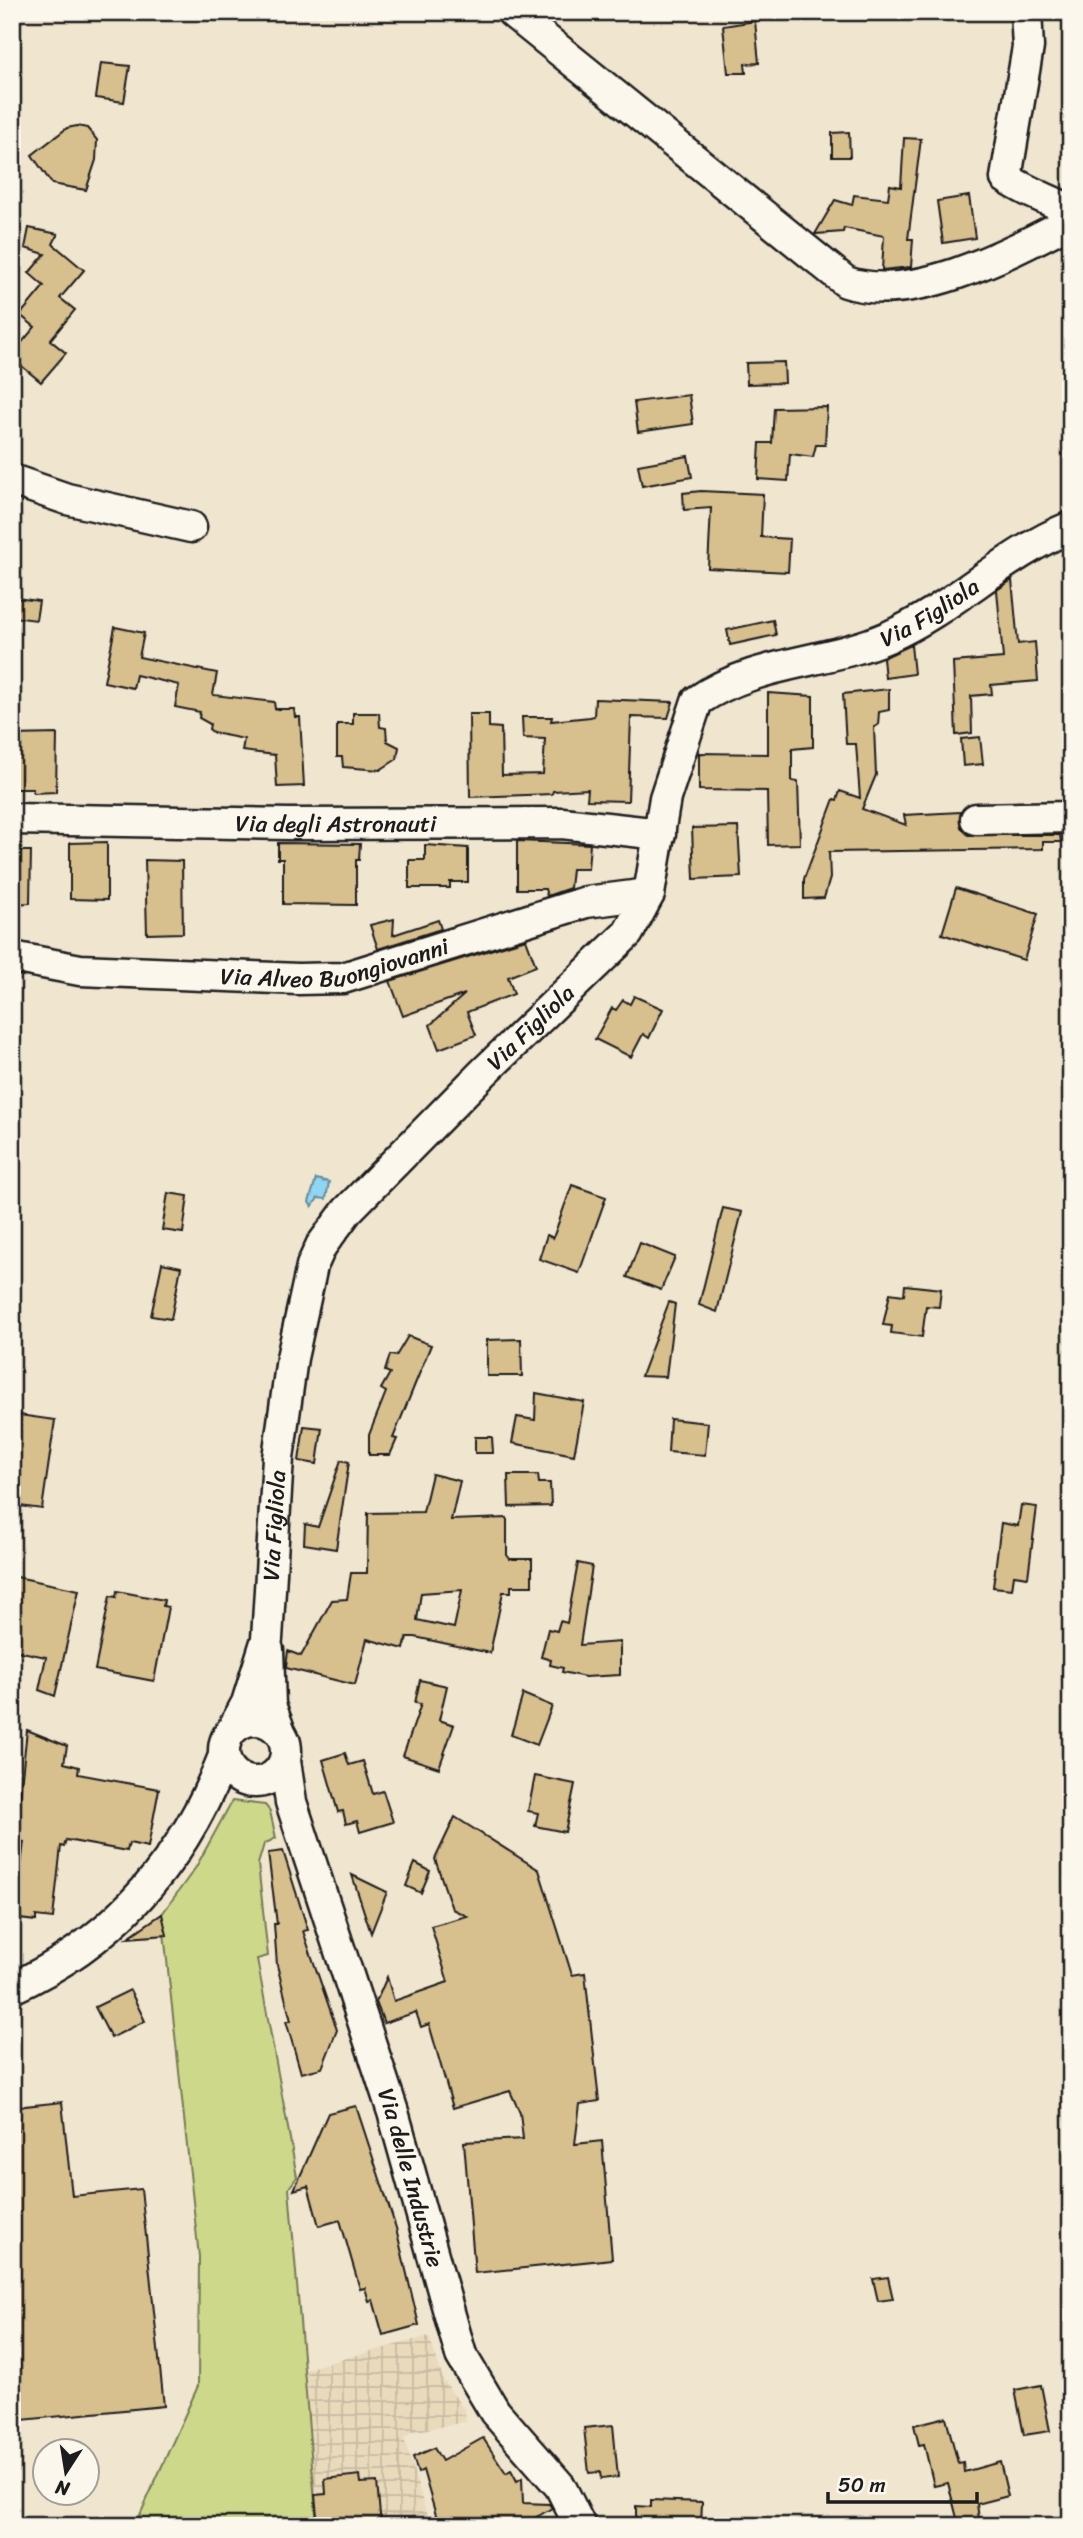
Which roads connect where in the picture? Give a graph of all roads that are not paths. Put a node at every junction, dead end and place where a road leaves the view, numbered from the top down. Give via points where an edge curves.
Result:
1 (512, 12) edge
2 (1026, 12) edge
3 (1071, 211) edge
4 (1071, 221) edge
5 (12, 480) edge
6 (191, 527) dead end
7 (1071, 527) edge
8 (1071, 817) edge
9 (976, 818) dead end
10 (12, 819) edge
11 (660, 834) junction
12 (649, 894) junction
13 (12, 957) edge
14 (267, 1639) junction
15 (234, 1727) junction
16 (224, 1756) junction
17 (268, 1763) junction
18 (208, 1797) junction
19 (12, 1988) edge
20 (580, 2526) edge

1 - 4 street via 846,282 880,289 909,286 1013,250
2 - 3 street via 1028,47 1006,178
5 - 6 street via 67,499
7 - 11 street, Via Figliola via 1010,558 931,615 887,638 741,676 697,701 669,787
8 - 9 street
10 - 11 street, Via degli Astronauti via 562,823
11 - 12 street, Via Figliola
12 - 13 street, Via Alveo Buongiovanni via 586,902 343,978 80,970
12 - 14 street, Via Figliola via 628,933 347,1211 321,1246 306,1287 284,1408 272,1519
14 - 15 street, Via Figliola via 247,1703
14 - 17 street, Via delle Industrie
15 - 16 street via 224,1745
15 - 17 street via 254,1719 265,1721
16 - 17 street via 228,1766
16 - 18 street
17 - 18 street
17 - 20 street, Via delle Industrie via 291,1802 393,2112 461,2355 495,2412 560,2486
18 - 19 street via 175,1855 146,1892 91,1940

